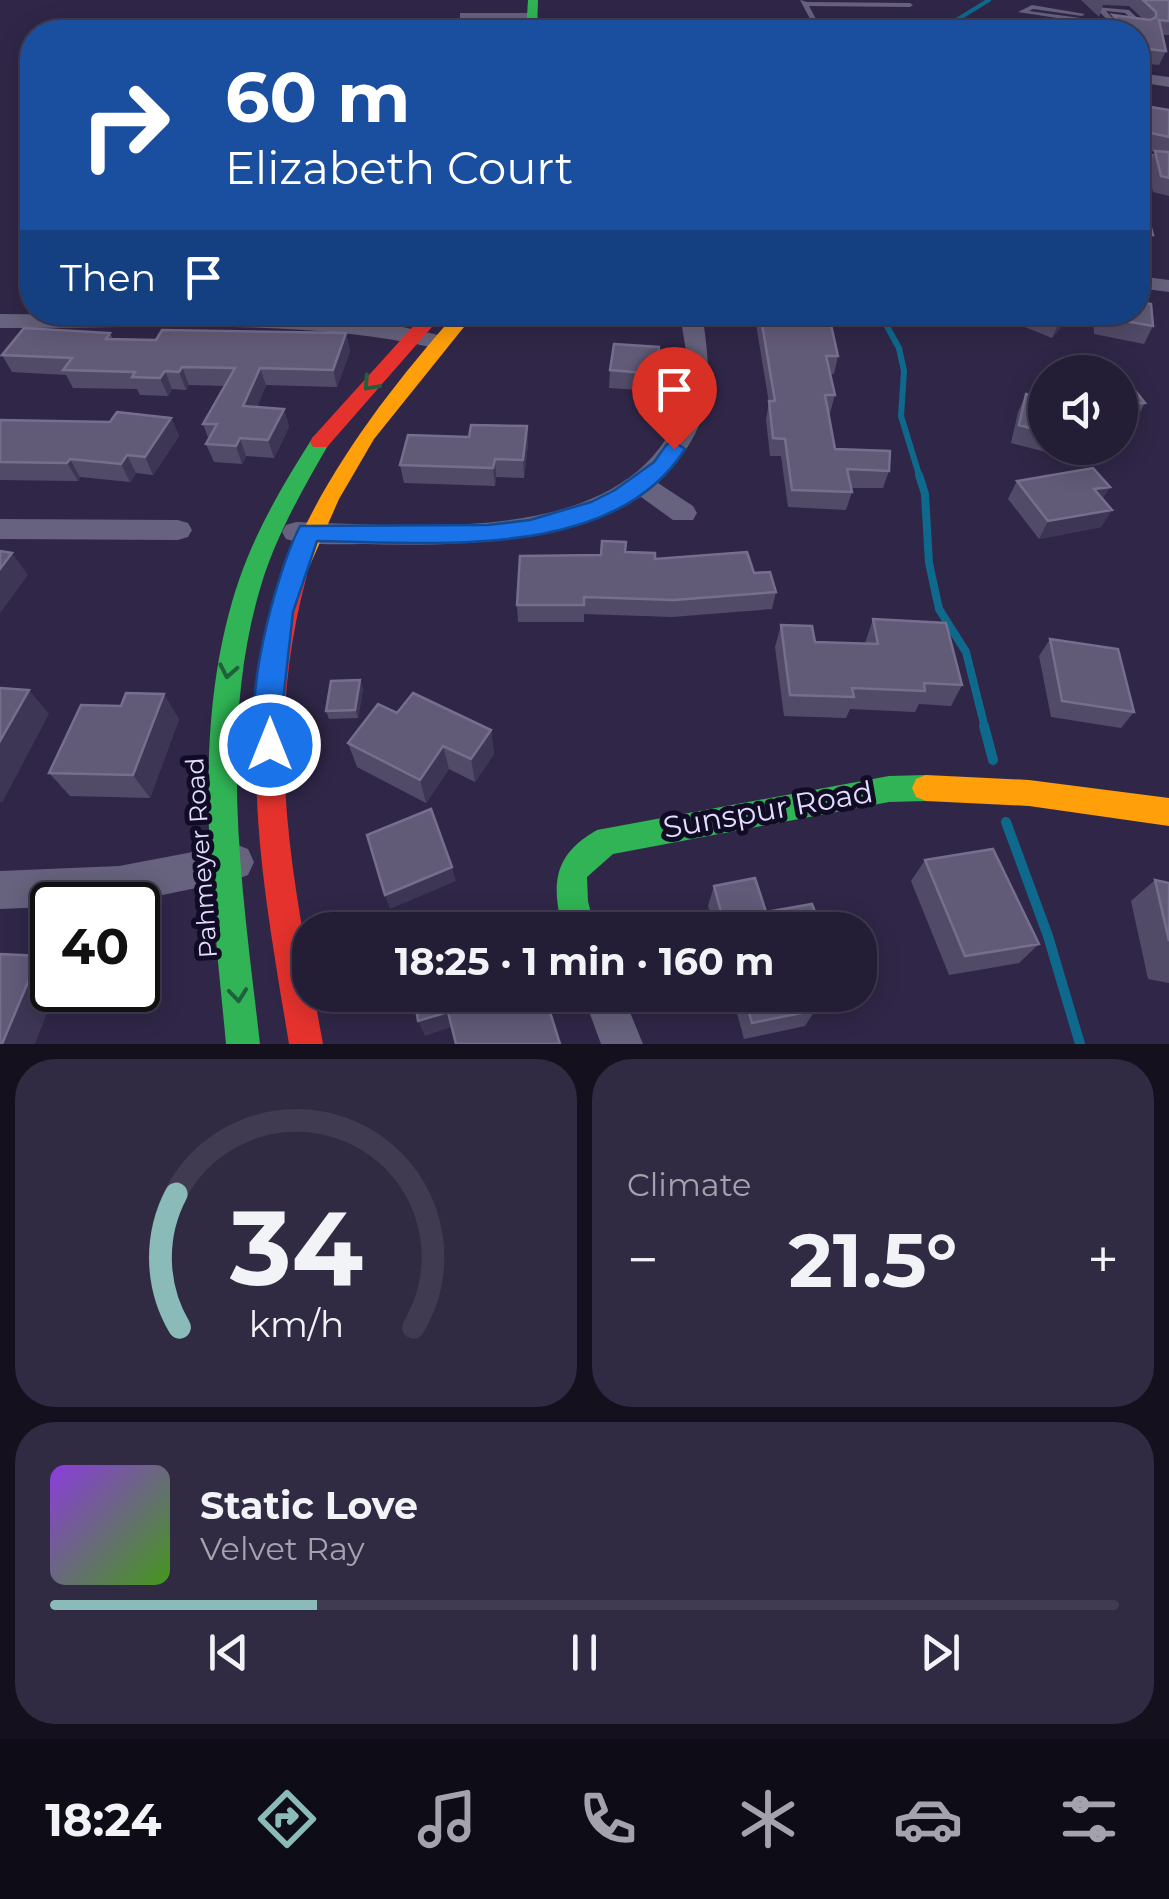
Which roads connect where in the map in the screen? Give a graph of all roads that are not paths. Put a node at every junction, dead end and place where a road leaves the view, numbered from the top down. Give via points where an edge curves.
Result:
1 (1069, 0) edge
2 (804, 2) edge
3 (910, 5) dead end
4 (1102, 8) junction
5 (1080, 11) junction
6 (466, 16) dead end
7 (532, 17) edge
8 (1081, 20) edge
9 (1088, 20) edge
10 (1112, 20) edge
11 (1137, 20) edge
12 (329, 325) edge
13 (425, 325) edge
14 (456, 325) edge
15 (693, 325) edge
16 (415, 336) junction
17 (441, 342) junction
18 (640, 484) junction
19 (682, 513) dead end
20 (0, 529) edge
21 (178, 530) dead end
22 (270, 532) junction
23 (308, 532) junction
24 (1169, 812) edge
25 (275, 850) junction
26 (224, 865) junction
27 (0, 890) edge
28 (575, 912) edge
29 (610, 1012) edge
30 (242, 1044) edge
31 (306, 1044) edge
32 (622, 1044) edge

1 - 5 lane
2 - 3 lane
4 - 5 lane
4 - 10 lane
4 - 11 lane via 1128,11
5 - 8 lane via 1021,12
5 - 9 lane
6 - 7 street
12 - 16 street
13 - 16 street, Pahmeyer Road
14 - 17 street
15 - 18 street via 699,380 692,413 661,468
16 - 17 street
16 -> 22 street, Pahmeyer Road via 316,448
17 - 23 street via 356,444
18 - 19 street
18 - 23 street via 599,508 530,528 488,534
20 - 21 street
22 - 23 street
22 -> 26 street, Pahmeyer Road via 241,612 224,693
23 - 25 street via 280,612 272,664
24 - 28 street, Sunspur Road via 974,788 889,789 607,839 575,861 569,880
25 - 26 street
25 - 31 street
26 - 27 street via 114,888
26 -> 30 street, Pahmeyer Road
29 - 32 street

